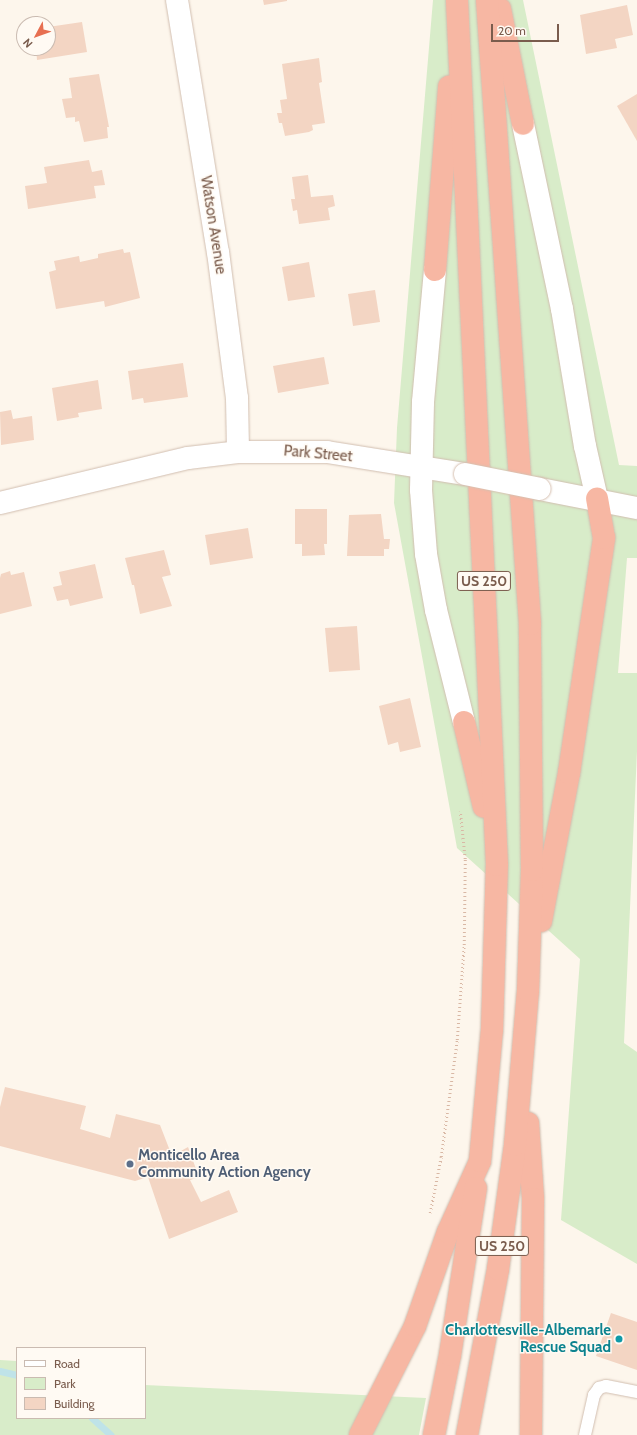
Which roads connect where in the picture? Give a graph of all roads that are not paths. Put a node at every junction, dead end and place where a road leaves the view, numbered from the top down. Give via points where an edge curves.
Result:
1 (177, 0) edge
2 (456, 0) edge
3 (488, 0) edge
4 (498, 0) edge
5 (524, 124) joint
6 (435, 270) joint
7 (238, 452) junction
8 (422, 466) junction
9 (597, 499) junction
10 (0, 503) edge
11 (637, 508) edge
12 (464, 722) joint
13 (497, 864) junction
14 (528, 991) junction
15 (523, 1056) junction
16 (480, 1161) junction
17 (637, 1392) edge
18 (360, 1435) edge
19 (434, 1435) edge
20 (467, 1435) edge
21 (530, 1435) edge
22 (585, 1435) edge

1 - 7 street, Watson Avenue via 218,252 237,398
2 - 6 highway
2 - 13 highway, US 250
3 - 14 highway, US 250 via 530,624 532,870
4 - 5 highway
5 - 9 street
6 - 8 street via 423,402
7 - 8 street, Park Street via 327,452
7 - 10 street, Park Street via 188,458
8 - 9 street, Park Street, bridge
8 - 12 street via 426,554 436,610
9 - 11 street, Park Street
9 - 14 highway via 604,538 590,638 569,773
12 - 13 highway
13 - 16 highway, US 250 via 492,1030
14 - 15 highway, US 250
15 - 20 highway, US 250 via 510,1194
15 - 21 highway via 534,1199
16 - 18 highway via 448,1232 415,1326
16 - 19 highway, US 250 via 450,1355
17 - 22 lane via 606,1386 599,1388 594,1395

